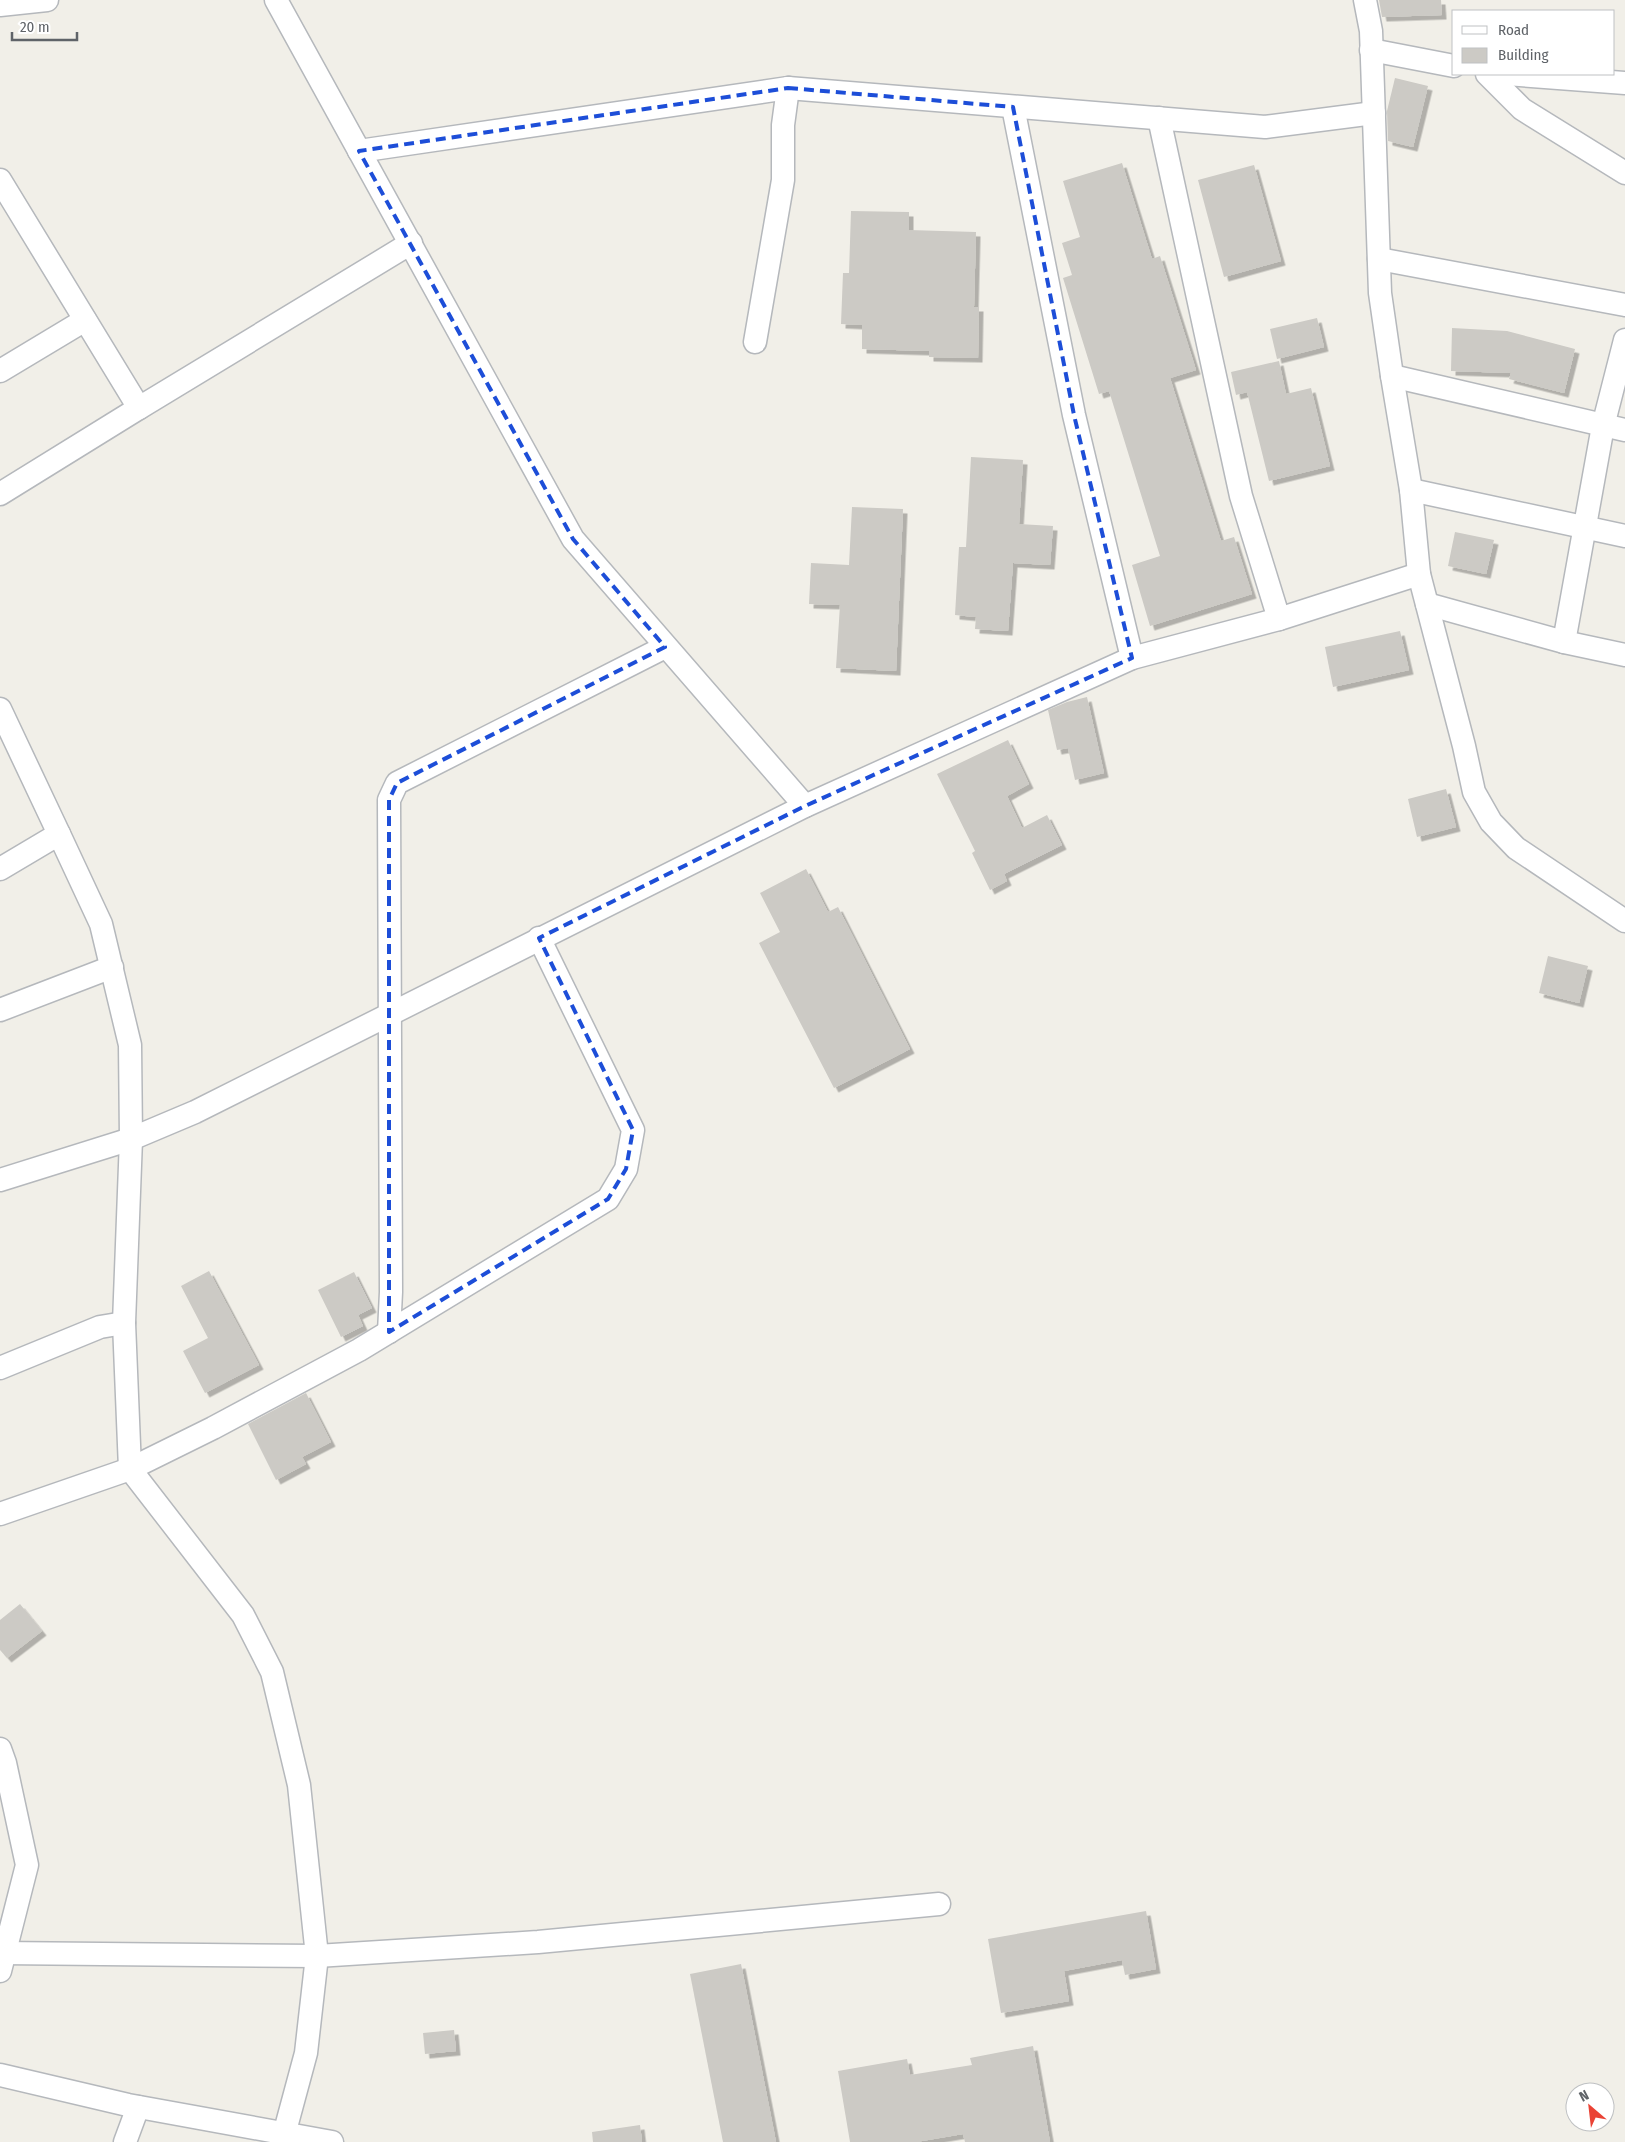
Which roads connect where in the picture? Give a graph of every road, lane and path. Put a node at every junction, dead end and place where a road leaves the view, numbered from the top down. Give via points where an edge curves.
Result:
1 (47, 0) edge
2 (276, 0) edge
3 (1366, 0) edge
4 (0, 5) edge
5 (1372, 50) junction
6 (1452, 66) edge
7 (1488, 75) edge
8 (1519, 75) edge
9 (1625, 83) edge
10 (788, 88) junction
11 (1013, 106) junction
12 (1374, 113) junction
13 (1159, 118) junction
14 (359, 151) junction
15 (1625, 173) edge
16 (0, 180) edge
17 (411, 243) junction
18 (1379, 259) junction
19 (1625, 305) edge
20 (86, 320) junction
21 (1625, 340) edge
22 (755, 342) dead end
23 (0, 371) edge
24 (1392, 376) junction
25 (139, 408) junction
26 (1603, 426) junction
27 (1625, 430) edge
28 (1411, 490) junction
29 (0, 494) edge
30 (1586, 528) junction
31 (1625, 536) edge
32 (1419, 574) junction
33 (1427, 604) junction
34 (1279, 620) junction
35 (1564, 642) junction
36 (665, 646) junction
37 (1625, 656) edge
38 (1132, 658) junction
39 (0, 709) edge
40 (805, 806) junction
41 (59, 834) junction
42 (0, 869) edge
43 (1625, 921) edge
44 (539, 938) junction
45 (112, 966) junction
46 (0, 1010) edge
47 (388, 1015) junction
48 (131, 1139) junction
49 (0, 1180) edge
50 (124, 1323) junction
51 (389, 1332) junction
52 (0, 1368) edge
53 (130, 1469) junction
54 (0, 1514) edge
55 (0, 1749) edge
56 (939, 1904) dead end
57 (317, 1956) junction
58 (2, 1959) edge
59 (0, 2075) edge
60 (138, 2107) junction
61 (283, 2137) edge
62 (125, 2142) edge
63 (332, 2142) edge

1 - 4 street
2 - 14 street
3 - 5 street
5 - 6 street
5 - 12 street
7 - 15 street via 1522,108
8 - 9 street
10 - 11 street
10 - 14 street
10 - 22 street via 783,125 783,180
11 - 13 street
11 - 38 street via 1074,415
12 - 13 street via 1265,127
12 - 18 street
13 - 34 street via 1241,496
14 - 17 street
16 - 20 street
17 - 25 street
17 - 36 street via 573,538
18 - 19 street
18 - 24 street via 1380,293
20 - 23 street
20 - 25 street
21 - 26 street
24 - 26 street
24 - 28 street
25 - 29 street
26 - 27 street
26 - 30 street
28 - 30 street
28 - 32 street
30 - 31 street
30 - 35 street
32 - 33 street
32 - 34 street
33 - 35 street
33 - 43 street via 1474,792 1491,822 1516,848
34 - 38 street
35 - 37 street
36 - 40 street
36 - 47 street via 397,783 389,800
38 - 40 street
39 - 41 street
40 - 44 street
41 - 42 street
41 - 45 street via 101,924
44 - 47 street
44 - 51 street via 633,1130 626,1169 608,1199
45 - 46 street
45 - 48 street via 130,1045
47 - 48 street via 195,1112
47 - 51 street
48 - 49 street
48 - 50 street
50 - 52 street via 100,1327
50 - 53 street
51 - 53 street via 213,1428
53 - 54 street
53 - 57 street via 244,1615 272,1672 299,1784
55 - 58 street via 27,1865
56 - 57 street via 538,1942
57 - 58 street
57 - 61 street via 306,2053
59 - 60 street
60 - 61 street
60 - 62 street
61 - 63 street

